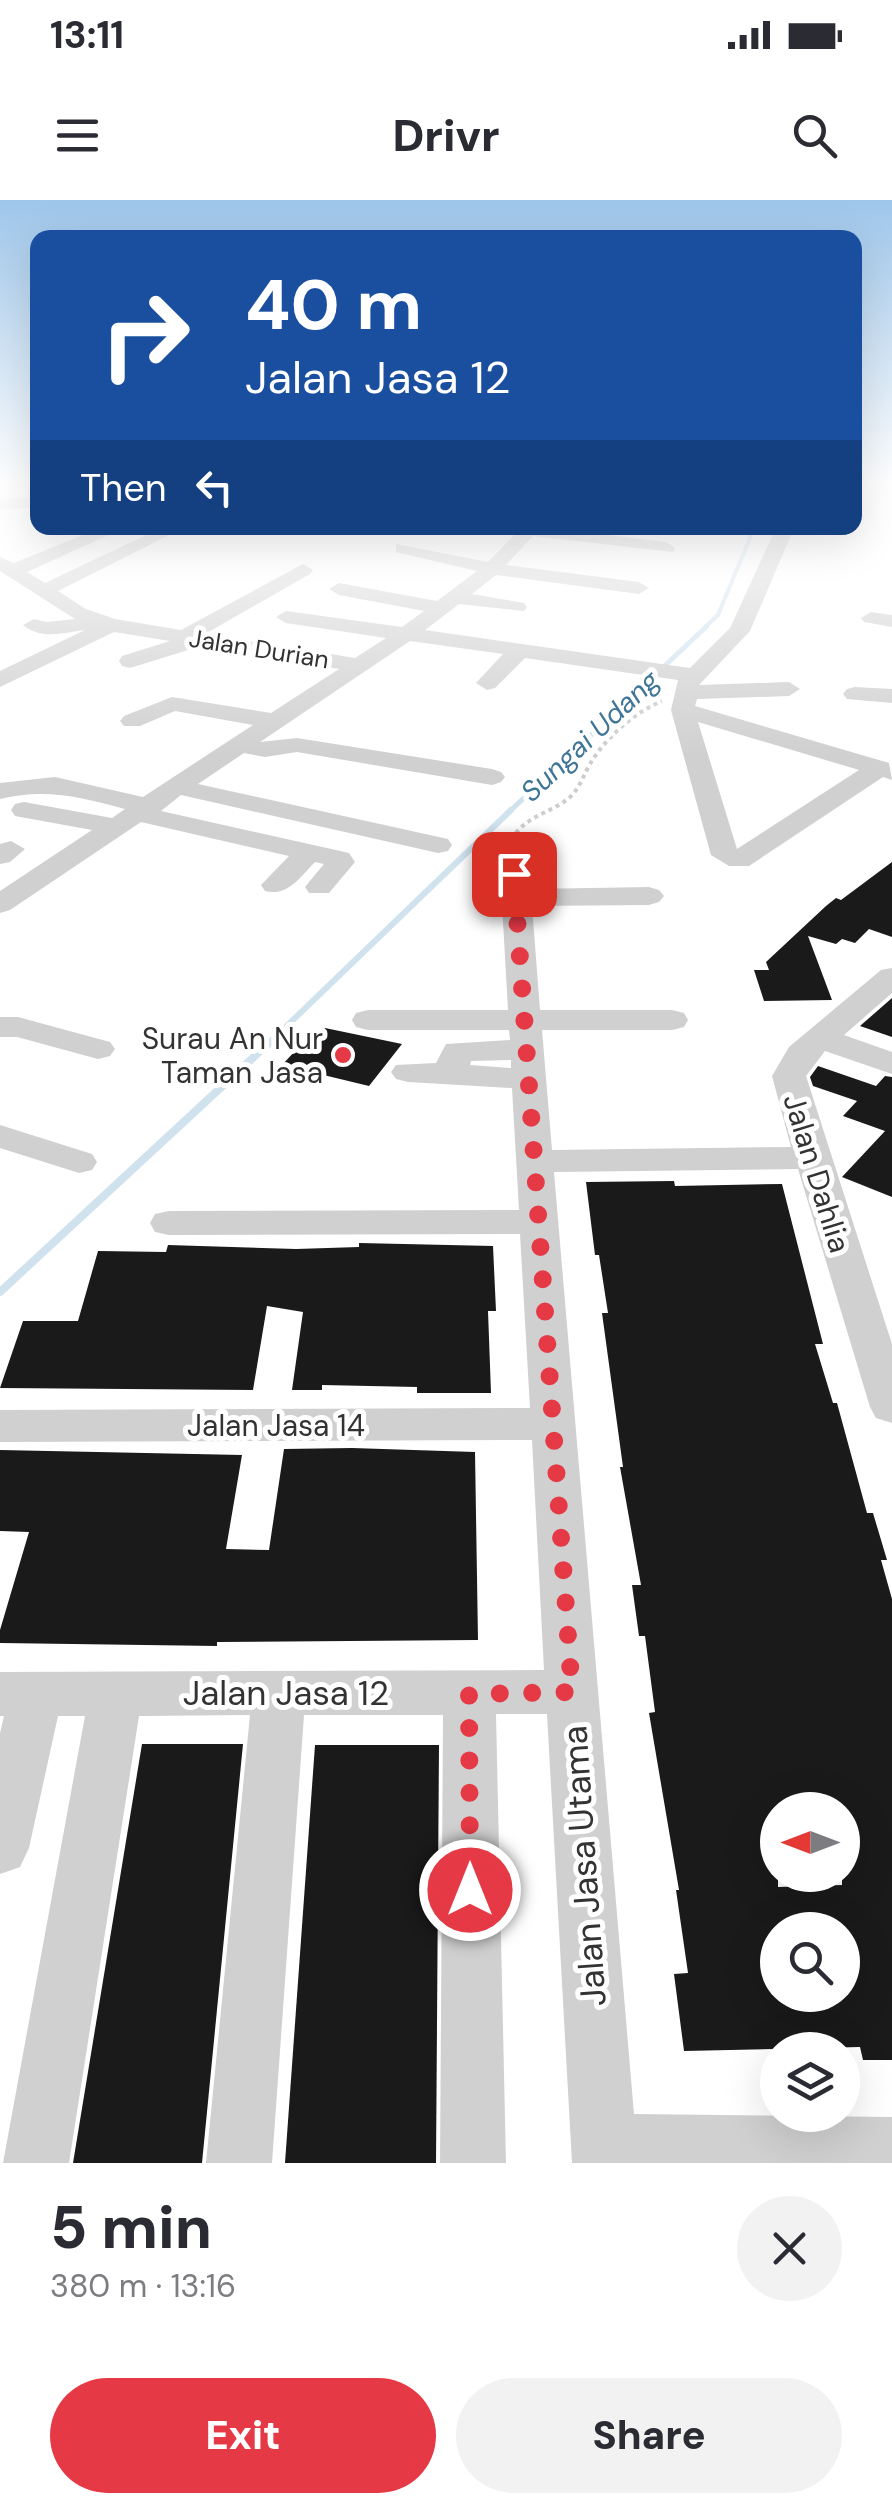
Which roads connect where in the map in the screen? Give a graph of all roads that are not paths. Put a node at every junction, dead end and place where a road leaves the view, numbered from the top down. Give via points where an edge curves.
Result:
1 (15, 573) edge
2 (81, 573) edge
3 (299, 573) edge
4 (487, 573) edge
5 (520, 573) edge
6 (765, 573) edge
7 (639, 588) dead end
8 (338, 590) dead end
9 (43, 591) junction
10 (449, 602) junction
11 (517, 608) dead end
12 (286, 617) dead end
13 (110, 618) junction
14 (34, 624) dead end
15 (409, 632) junction
16 (184, 637) junction
17 (521, 649) junction
18 (626, 659) junction
19 (130, 661) dead end
20 (356, 665) junction
21 (0, 680) edge
22 (202, 682) dead end
23 (487, 683) dead end
24 (593, 686) dead end
25 (684, 687) junction
26 (789, 689) dead end
27 (854, 694) dead end
28 (892, 696) edge
29 (172, 704) junction
30 (132, 721) dead end
31 (274, 721) junction
32 (241, 745) junction
33 (886, 770) edge
34 (492, 776) dead end
35 (179, 788) junction
36 (0, 791) edge
37 (24, 810) dead end
38 (136, 816) junction
39 (438, 845) dead end
40 (513, 851) road end
41 (310, 852) junction
42 (275, 886) dead end
43 (319, 887) dead end
44 (649, 896) dead end
45 (516, 898) junction
46 (0, 904) edge
47 (892, 977) edge
48 (368, 1020) dead end
49 (672, 1020) dead end
50 (0, 1027) edge
51 (822, 1038) junction
52 (98, 1050) dead end
53 (527, 1050) junction
54 (892, 1064) edge
55 (408, 1072) dead end
56 (0, 1136) edge
57 (814, 1158) junction
58 (535, 1160) junction
59 (79, 1162) dead end
60 (539, 1222) junction
61 (169, 1223) dead end
62 (884, 1342) edge
63 (892, 1407) edge
64 (553, 1424) junction
65 (0, 1426) edge
66 (572, 1692) junction
67 (116, 1693) junction
68 (279, 1693) junction
69 (18, 1694) edge
70 (469, 1694) junction
71 (0, 1848) edge
72 (892, 2150) edge
73 (605, 2155) edge
74 (36, 2163) edge
75 (239, 2163) edge
76 (473, 2163) edge

1 - 9 street, Jalan Durian
2 - 9 street
3 - 16 street
4 - 10 street
5 - 7 street
6 - 25 street via 739,631
8 - 10 street
9 - 13 street, Jalan Durian via 72,609
10 - 11 street
10 - 15 street
12 - 15 street
13 - 14 street via 46,629
13 - 16 street, Jalan Durian
13 - 21 street
15 - 17 street
15 - 20 street
16 - 19 street via 161,654
16 - 20 street, Jalan Durian
17 - 18 street
17 - 23 street
18 - 24 street
18 - 25 street
20 - 31 street
22 - 29 street
25 - 26 street
25 - 33 street
25 - 33 street via 725,856 738,860
27 - 28 street
29 - 30 street
29 - 31 street
31 - 32 street
32 - 34 street via 265,750 297,744
32 - 35 street
35 - 38 street
35 - 39 street
36 - 38 street via 42,782
37 - 38 street
38 - 41 street
38 - 46 street
40 - 45 street, Jalan Jasa Utama
41 - 42 street
41 - 43 street via 341,862
44 - 45 street
45 - 53 street, Jalan Jasa Utama
47 - 51 street, Jalan Dahlia
48 - 53 street
49 - 53 street
50 - 52 street
51 - 54 street
51 - 57 street, Jalan Dahlia via 792,1064 789,1076
53 - 55 street via 448,1077
53 - 58 street, Jalan Jasa Utama
56 - 59 street
57 - 58 street
57 - 62 street, Jalan Dahlia via 842,1258
58 - 60 street, Jalan Jasa Utama
60 - 61 street
60 - 64 street, Jalan Jasa Utama
62 - 63 street, Jalan Dahlia
64 - 65 street, Jalan Jasa 14
64 - 66 street, Jalan Jasa Utama
66 - 70 street, Jalan Jasa 12
66 - 73 street, Jalan Jasa Utama
67 - 68 street, Jalan Jasa 12
67 - 69 street, Jalan Jasa 12
67 - 74 street
68 - 70 street, Jalan Jasa 12
68 - 75 street
69 - 71 street
70 - 76 street
72 - 73 street

